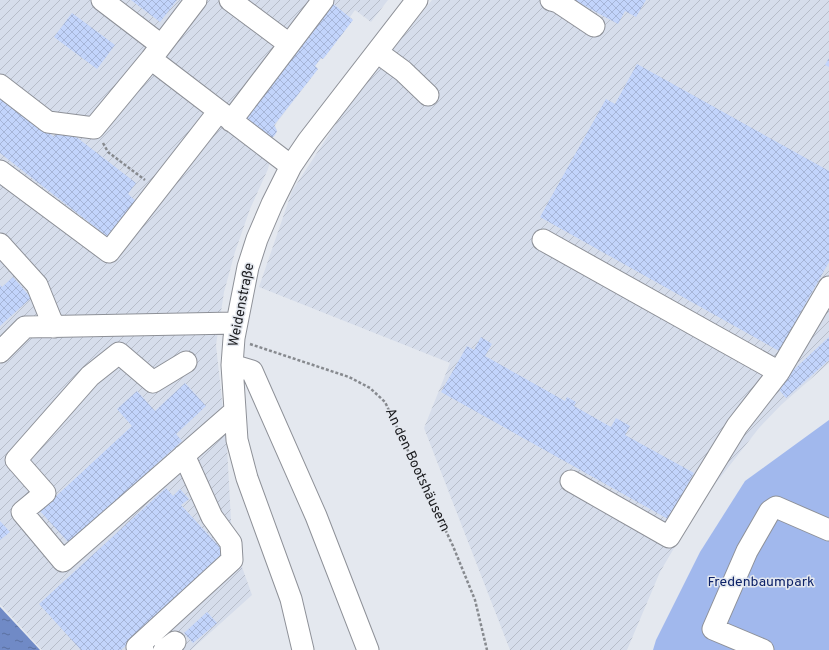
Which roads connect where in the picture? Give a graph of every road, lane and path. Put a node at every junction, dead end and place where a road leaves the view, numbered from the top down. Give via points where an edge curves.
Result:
1 (102, 0) edge
2 (196, 0) edge
3 (230, 0) edge
4 (323, 0) edge
5 (417, 0) edge
6 (551, 0) edge
7 (594, 26) dead end
8 (289, 44) junction
9 (156, 52) junction
10 (377, 52) junction
11 (0, 85) edge
12 (428, 95) dead end
13 (225, 116) junction
14 (94, 128) junction
15 (291, 166) junction
16 (0, 171) edge
17 (158, 190) junction
18 (543, 240) dead end
19 (0, 244) edge
20 (829, 287) edge
21 (54, 327) junction
22 (235, 331) junction
23 (0, 352) edge
24 (186, 362) dead end
25 (232, 365) junction
26 (780, 372) junction
27 (235, 411) junction
28 (184, 455) junction
29 (571, 480) dead end
30 (829, 530) edge
31 (143, 650) edge
32 (303, 650) edge
33 (368, 650) edge
34 (487, 650) edge
35 (763, 650) edge

1 - 9 street
2 - 9 street
3 - 8 street
4 - 8 street
5 - 10 street, Weidenstraße
6 - 7 street
8 - 13 street
9 - 13 street
9 - 14 street
10 - 12 street via 403,71
10 - 15 street, Weidenstraße
11 - 14 street via 48,122
13 - 15 street
13 - 17 street
14 - 17 path via 108,152
15 - 22 street, Weidenstraße via 257,239 248,267
16 - 17 street via 109,252
18 - 26 street
19 - 21 street via 37,285
20 - 26 street
21 - 22 street
21 - 23 street via 25,327
22 - 25 street, Weidenstraße
22 - 34 path, An den Bootshäusern via 349,377 370,388 385,402 453,546 475,600
24 - 28 street via 153,382 119,353 90,376 16,460 45,493 22,512 63,562
25 - 27 street, Weidenstraße
25 - 33 street via 252,371 316,516
26 - 29 street via 737,426 669,537
27 - 28 street
27 - 32 street, Weidenstraße via 237,440 247,478 291,599
28 - 31 street via 212,518 231,543 232,560 137,646
30 - 35 street via 776,507 770,511 747,552 714,629

